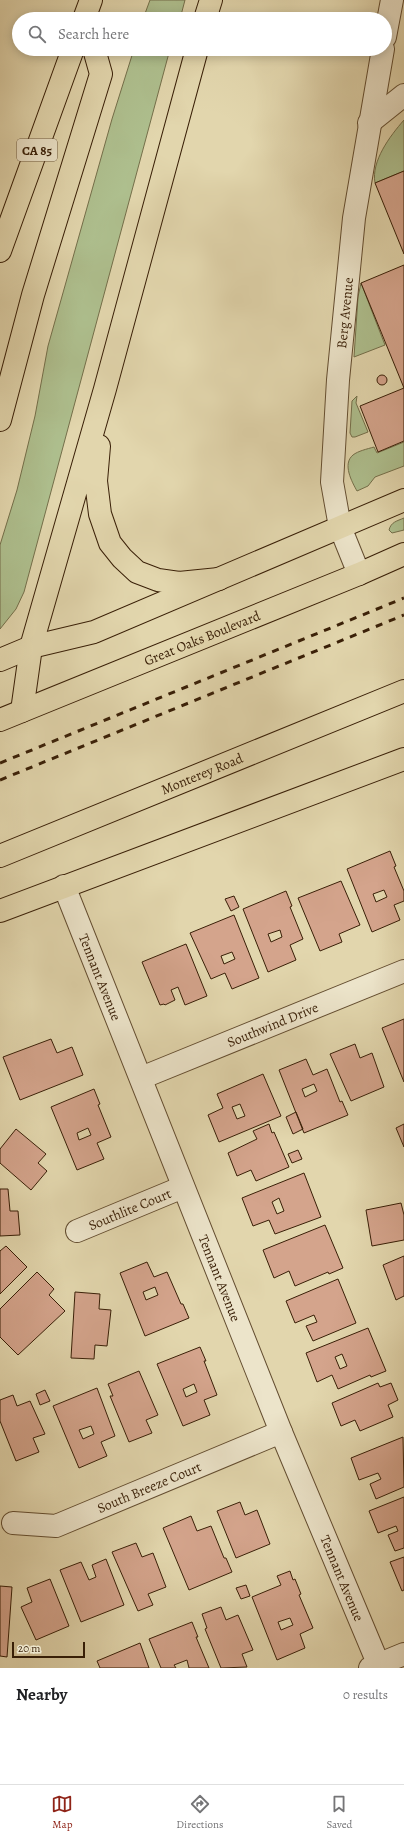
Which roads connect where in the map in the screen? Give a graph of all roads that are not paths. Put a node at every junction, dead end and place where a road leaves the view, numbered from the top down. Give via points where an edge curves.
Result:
1 (91, 0) edge
2 (211, 0) edge
3 (392, 0) edge
4 (87, 12) edge
5 (207, 12) edge
6 (390, 12) edge
7 (70, 56) edge
8 (96, 56) edge
9 (195, 56) edge
10 (382, 56) edge
11 (404, 95) edge
12 (369, 123) junction
13 (0, 251) edge
14 (104, 389) junction
15 (0, 420) edge
16 (404, 500) edge
17 (340, 527) junction
18 (404, 554) edge
19 (358, 574) junction
20 (219, 579) junction
21 (31, 647) junction
22 (0, 660) edge
23 (404, 691) edge
24 (22, 711) junction
25 (0, 720) edge
26 (404, 759) edge
27 (0, 856) edge
28 (64, 886) junction
29 (0, 911) edge
30 (404, 971) edge
31 (141, 1078) junction
32 (183, 1187) junction
33 (77, 1231) dead end
34 (281, 1432) junction
35 (13, 1523) dead end
36 (404, 1654) edge
37 (376, 1667) edge

1 - 4 main road
2 - 5 main road
3 - 6 street
7 - 13 main road, CA 85
8 - 15 main road via 102,74 33,295
9 - 14 main road
10 - 12 street, Berg Avenue
11 - 12 street
12 - 17 street, Berg Avenue via 354,218 337,402 332,482
14 - 20 main road via 96,481 100,514 110,543 137,572 158,580 179,583
14 - 21 main road
16 - 17 main road
17 - 19 street, Berg Avenue
17 - 20 main road
18 - 19 main road, Great Oaks Boulevard
19 - 24 main road, Great Oaks Boulevard
20 - 21 main road via 94,632
21 - 22 main road
21 - 24 main road
23 - 27 main road, Monterey Road
24 - 25 main road, Great Oaks Boulevard
26 - 28 main road
28 - 29 main road
28 - 31 street, Tennant Avenue
30 - 31 street, Southwind Drive
31 - 32 street, Tennant Avenue
32 - 33 street, Southlite Court
32 - 34 street, Tennant Avenue
34 - 35 street, South Breeze Court via 56,1526
34 - 37 street, Tennant Avenue
36 - 37 street

